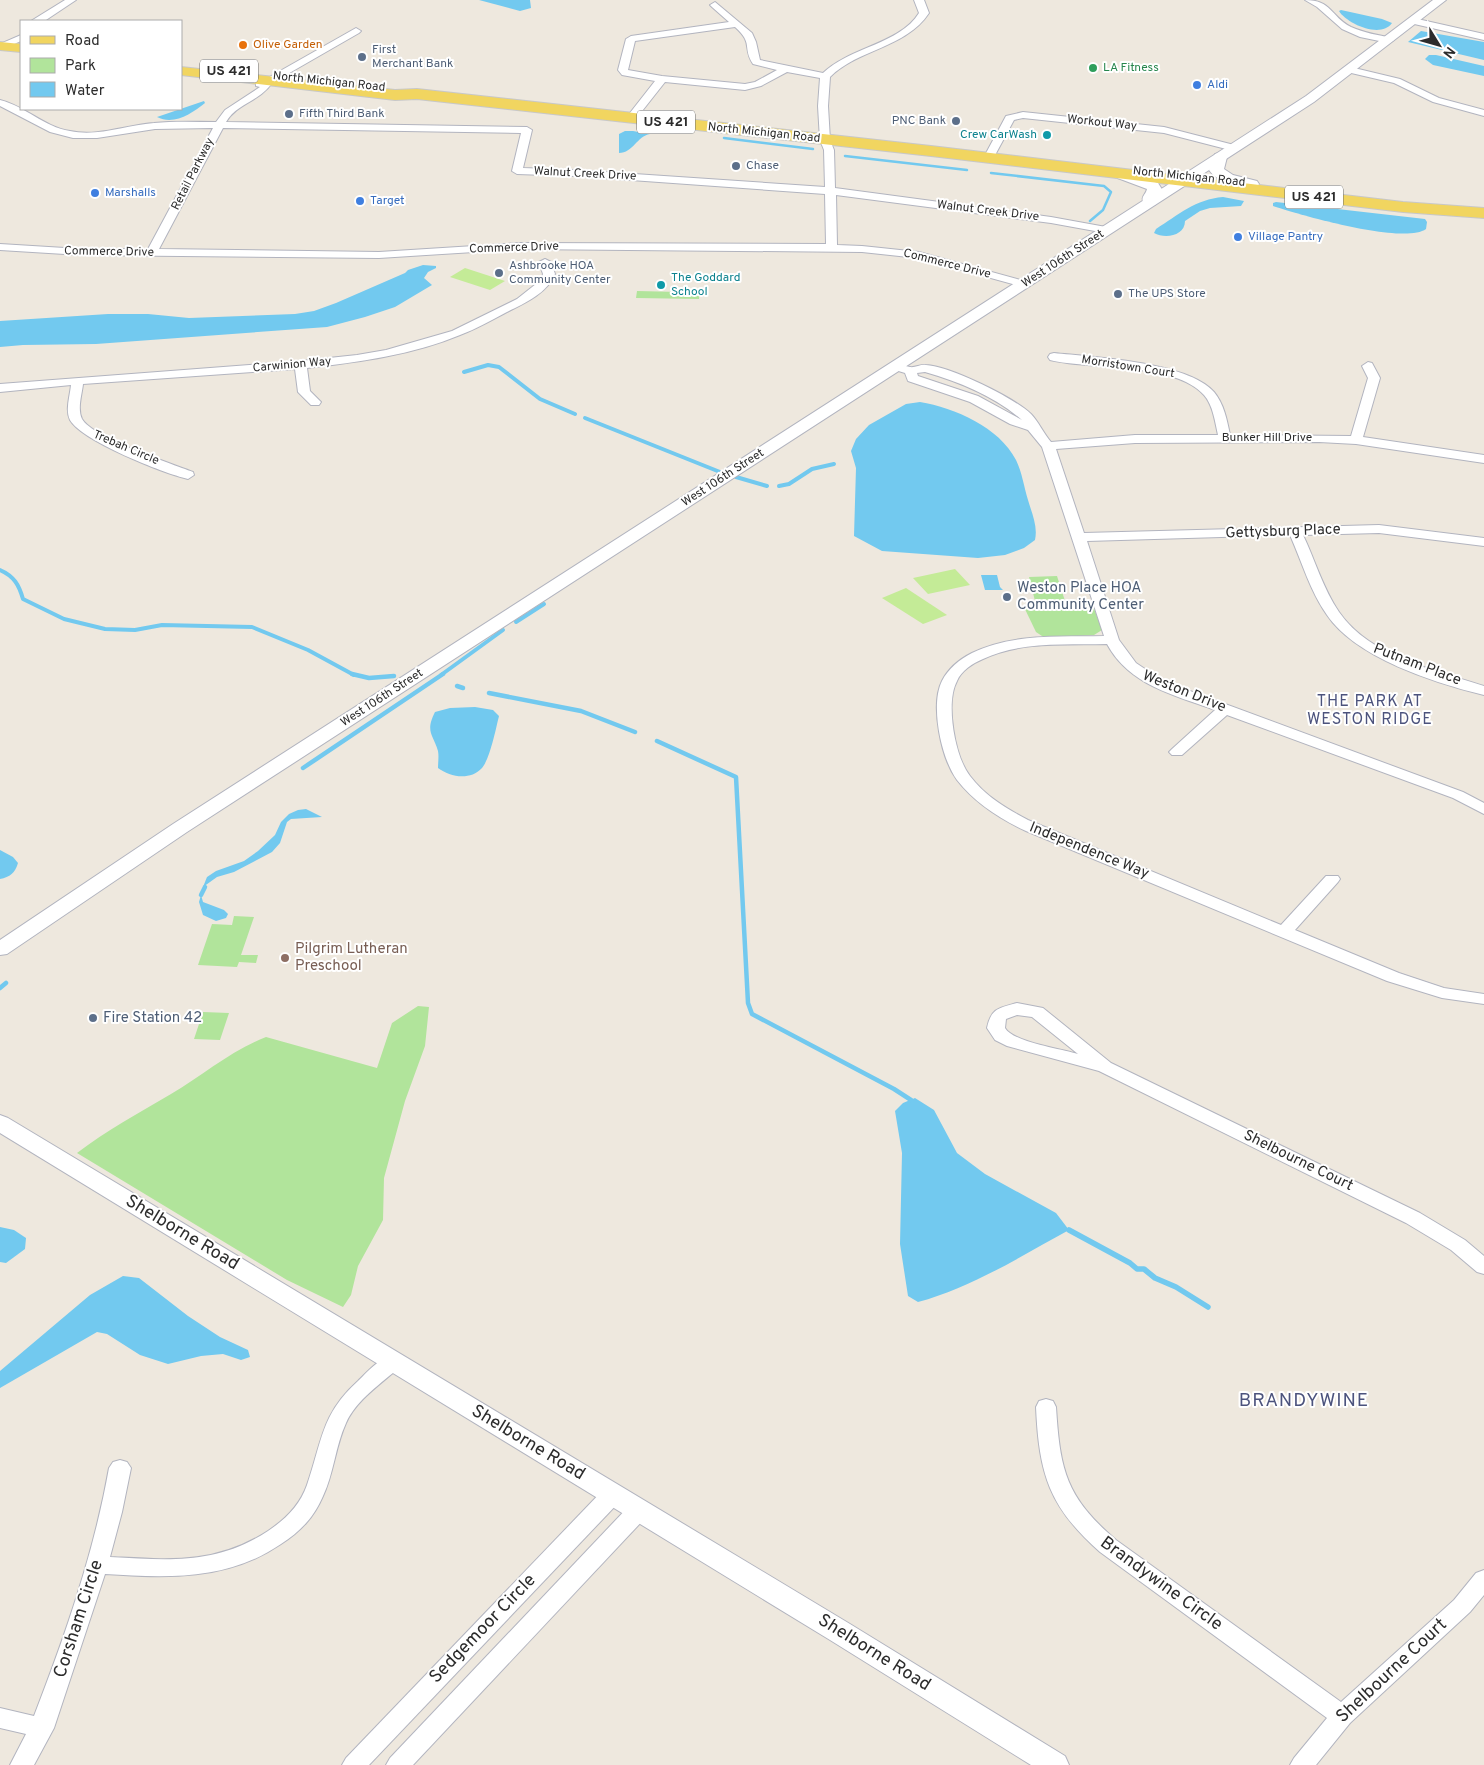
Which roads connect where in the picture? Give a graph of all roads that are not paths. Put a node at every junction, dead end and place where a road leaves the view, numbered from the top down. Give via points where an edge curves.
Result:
1 (71, 0) edge
2 (919, 0) edge
3 (1310, 0) edge
4 (1440, 0) edge
5 (715, 5) dead end
6 (41, 20) edge
7 (1413, 22) junction
8 (737, 24) junction
9 (20, 30) edge
10 (356, 32) dead end
11 (1484, 37) edge
12 (20, 39) edge
13 (1389, 40) junction
14 (5, 47) edge
15 (20, 54) edge
16 (182, 66) edge
17 (786, 69) junction
18 (1350, 70) junction
19 (182, 72) edge
20 (825, 76) junction
21 (273, 79) junction
22 (662, 79) junction
23 (0, 103) edge
24 (1484, 113) edge
25 (631, 118) junction
26 (218, 126) junction
27 (825, 140) junction
28 (1234, 148) junction
29 (932, 151) junction
30 (990, 155) junction
31 (1220, 157) junction
32 (1120, 174) junction
33 (1186, 179) junction
34 (1252, 184) junction
35 (831, 190) junction
36 (1150, 202) junction
37 (1446, 209) junction
38 (1484, 213) edge
39 (1106, 230) junction
40 (0, 247) edge
41 (830, 249) junction
42 (152, 253) junction
43 (545, 262) dead end
44 (1024, 284) junction
45 (1054, 356) dead end
46 (301, 366) junction
47 (1368, 366) dead end
48 (903, 369) junction
49 (78, 381) junction
50 (0, 388) edge
51 (315, 402) dead end
52 (1032, 427) joint
53 (1225, 438) junction
54 (1356, 440) junction
55 (1048, 446) junction
56 (1484, 458) edge
57 (188, 475) dead end
58 (1295, 531) junction
59 (1080, 538) junction
60 (1484, 542) edge
61 (1112, 640) junction
62 (1484, 691) edge
63 (1225, 709) junction
64 (1177, 752) dead end
65 (1484, 809) edge
66 (1332, 879) dead end
67 (1284, 932) junction
68 (0, 949) edge
69 (1484, 999) edge
70 (1106, 1067) junction
71 (0, 1123) edge
72 (1484, 1267) edge
73 (394, 1361) junction
74 (1046, 1407) dead end
75 (120, 1468) dead end
76 (613, 1494) junction
77 (638, 1510) junction
78 (98, 1565) junction
79 (1484, 1579) edge
80 (1342, 1716) junction
81 (0, 1718) edge
82 (42, 1728) junction
83 (22, 1765) edge
84 (354, 1765) edge
85 (398, 1765) edge
86 (1055, 1765) edge
87 (1302, 1765) edge

1 - 6 street
2 - 20 street via 924,12 919,21 839,64
3 - 13 street via 1324,7 1343,26
4 - 7 street, West 106th Street
5 - 8 street
7 - 11 street
7 - 13 street, West 106th Street
8 - 17 street via 752,39 751,55 756,62
8 - 22 street via 631,39 625,73
9 - 14 street via 6,40
10 - 21 street, Retail Parkway
12 - 14 street
13 - 18 street, West 106th Street
14 - 15 main road
16 - 21 main road, North Michigan Road / US 421
17 - 20 street
17 - 22 street via 745,88
18 - 24 street via 1397,81 1436,100
18 - 28 street, West 106th Street
19 - 21 main road, North Michigan Road / US 421
20 - 27 street
21 - 25 main road, North Michigan Road / US 421 via 395,95 417,94
21 - 26 street, Retail Parkway via 266,88 228,111
22 - 25 street
23 - 26 street, Walnut Creek Drive via 54,130 72,134 102,135 163,125
25 - 27 main road, North Michigan Road / US 421
26 - 35 street, Walnut Creek Drive via 527,130 517,171
26 - 42 street, Retail Parkway
27 - 29 main road, North Michigan Road / US 421
27 - 35 street via 829,150
28 - 30 street, Workout Way via 1164,130 1023,115 1010,118
28 - 31 street, West 106th Street
29 - 30 main road, North Michigan Road / US 421
29 - 32 main road, North Michigan Road / US 421
30 - 33 main road, North Michigan Road / US 421
31 - 33 street, West 106th Street
31 - 34 main road via 1218,172
32 - 33 main road, North Michigan Road / US 421
32 - 36 main road via 1153,186 1156,191 1150,196
33 - 34 main road, North Michigan Road / US 421
33 - 36 street, West 106th Street
33 - 37 main road, North Michigan Road / US 421 via 1403,207
34 - 37 main road, North Michigan Road / US 421 via 1421,202
35 - 39 street, Walnut Creek Drive
35 - 41 street
36 - 39 street, West 106th Street
37 - 38 main road, North Michigan Road / US 421
39 - 44 street, West 106th Street
40 - 42 street, Commerce Drive via 47,252
41 - 42 street, Commerce Drive via 527,246 394,255
41 - 44 street, Commerce Drive via 884,250 919,255
43 - 46 street, Carwinion Way via 548,278 538,290 471,326 388,353
44 - 48 street, West 106th Street
45 - 53 street, Morristown Court via 1156,370 1191,380 1212,397
46 - 49 street, Carwinion Way
46 - 51 street via 304,392
47 - 54 street via 1374,378
48 - 52 street, Weston Drive via 912,378 974,399
48 - 68 street, West 106th Street via 180,828
49 - 50 street, Carwinion Way
49 - 57 street, Trebah Circle via 74,411 85,430
52 - 55 street, Weston Drive
53 - 54 street, Bunker Hill Drive
53 - 55 street, Bunker Hill Drive via 1127,439
54 - 56 street, Bunker Hill Drive
55 - 59 street, Weston Drive
58 - 59 street, Gettysburg Place
58 - 60 street, Gettysburg Place via 1391,530
58 - 62 street, Putnam Place via 1334,615 1349,632 1373,650
59 - 61 street, Weston Drive
61 - 63 street, Weston Drive via 1124,661 1140,675
61 - 67 street, Independence Way via 1012,645 985,652 961,667 949,681 944,698 950,749 958,770 982,798 1020,822
63 - 64 street
63 - 65 street, Weston Drive via 1458,795
66 - 67 street
67 - 69 street, Independence Way via 1428,990
70 - 70 street, Shelbourne Court via 1037,1012 1017,1009 998,1017 996,1028 1007,1039
70 - 72 street, Shelbourne Court via 1413,1218 1458,1245
71 - 73 street, Shelborne Road
73 - 76 street, Shelborne Road
73 - 78 street via 340,1414 309,1505 272,1540 231,1561 203,1567
74 - 80 street, Brandywine Circle via 1047,1446 1053,1472 1065,1499 1081,1521 1108,1546
75 - 78 street, Corsham Circle via 110,1524
76 - 77 street, Shelborne Road
76 - 84 street, Sedgemoor Circle
77 - 85 street, Sedgemoor Circle
77 - 86 street, Shelborne Road
78 - 82 street, Corsham Circle
79 - 80 street, Shelbourne Court via 1452,1616
80 - 87 street, Shelbourne Court
81 - 82 street
82 - 83 street, Corsham Circle

